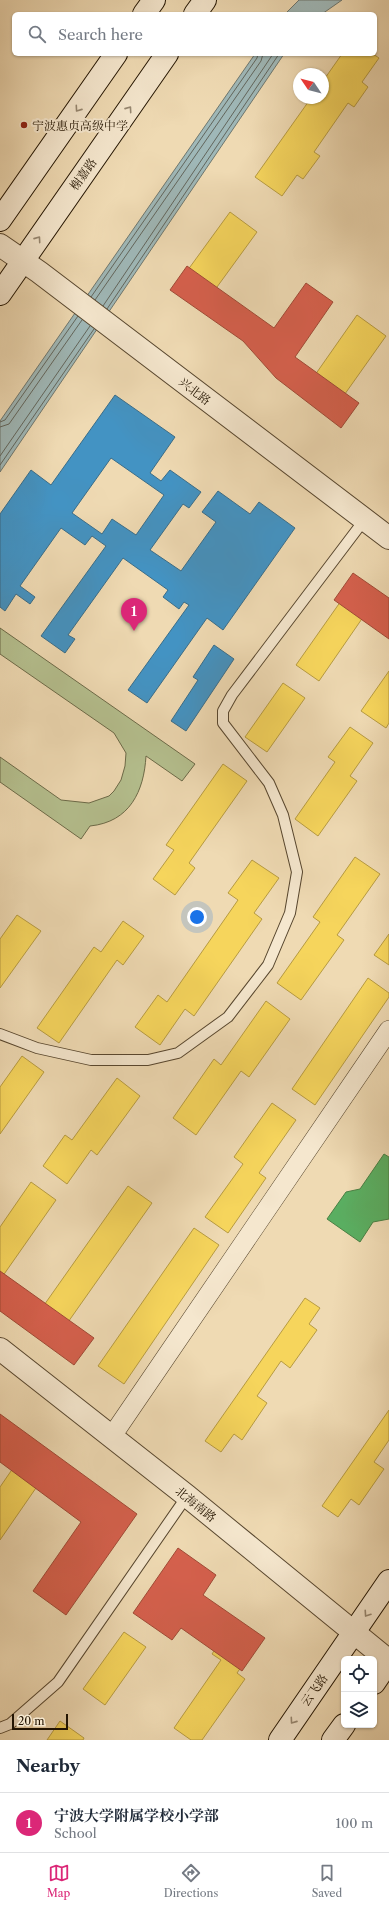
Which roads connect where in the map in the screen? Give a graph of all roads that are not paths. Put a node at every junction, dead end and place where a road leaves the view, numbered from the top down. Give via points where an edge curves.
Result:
1 (154, 0) edge
2 (205, 0) edge
3 (145, 12) edge
4 (196, 12) edge
5 (115, 56) edge
6 (166, 56) edge
7 (0, 220) edge
8 (0, 245) edge
9 (31, 266) junction
10 (0, 294) edge
11 (365, 519) junction
12 (389, 538) edge
13 (389, 1030) edge
14 (0, 1034) edge
15 (0, 1349) edge
16 (112, 1436) junction
17 (187, 1496) junction
18 (389, 1581) edge
19 (354, 1632) junction
20 (389, 1661) edge
21 (377, 1679) edge
22 (0, 1728) edge
23 (342, 1728) edge
24 (280, 1740) edge
25 (333, 1740) edge

1 - 3 street
2 - 4 street
5 -> 7 street
9 -> 6 street, 榭嘉路
8 - 9 street, 兴北路
9 - 10 street, 榭嘉路
9 - 11 street, 兴北路
11 - 12 street, 兴北路
11 - 14 lane via 232,695 223,711 223,723 269,783 282,815 297,872 290,913 268,965 228,1017 178,1053 148,1060 91,1060 37,1048
13 - 16 street
15 - 16 street, 北海南路
16 - 17 street, 北海南路
17 - 19 street, 北海南路
17 - 22 lane via 58,1682 10,1724
18 -> 19 street, 云飞路
19 - 20 street, 北海南路
19 -> 24 street, 云飞路
20 - 21 street
23 - 25 street

